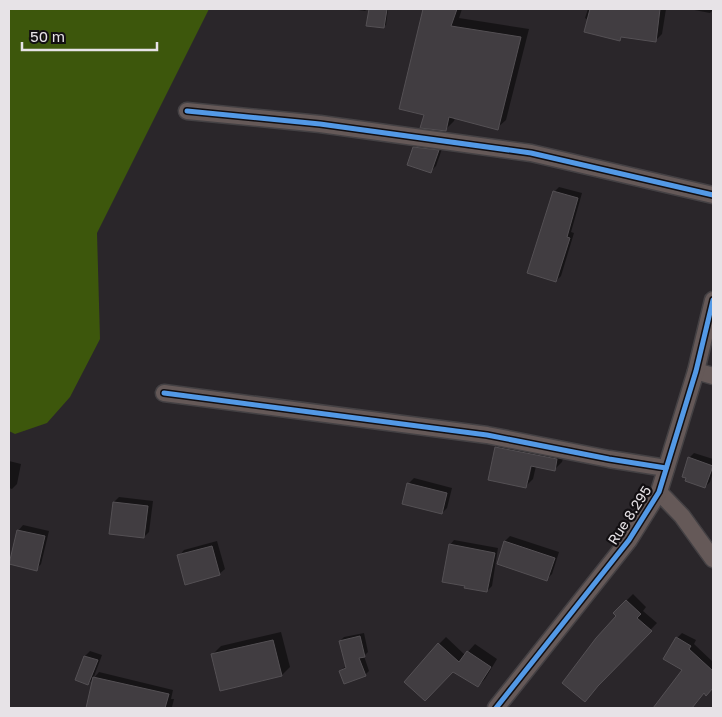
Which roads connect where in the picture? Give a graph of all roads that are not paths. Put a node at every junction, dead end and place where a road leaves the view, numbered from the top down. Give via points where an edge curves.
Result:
1 (187, 111) dead end
2 (713, 195) edge
3 (713, 300) edge
4 (696, 371) junction
5 (713, 376) edge
6 (164, 394) dead end
7 (666, 468) junction
8 (659, 492) junction
9 (713, 559) edge
10 (496, 708) edge

1 - 2 street via 320,124 531,153
3 - 4 street, Rue 8.295
4 - 5 street
4 - 7 street, Rue 8.295
6 - 7 street via 486,435
7 - 8 street, Rue 8.295
8 - 9 street via 682,516
8 - 10 street, Rue 8.295 via 629,540

